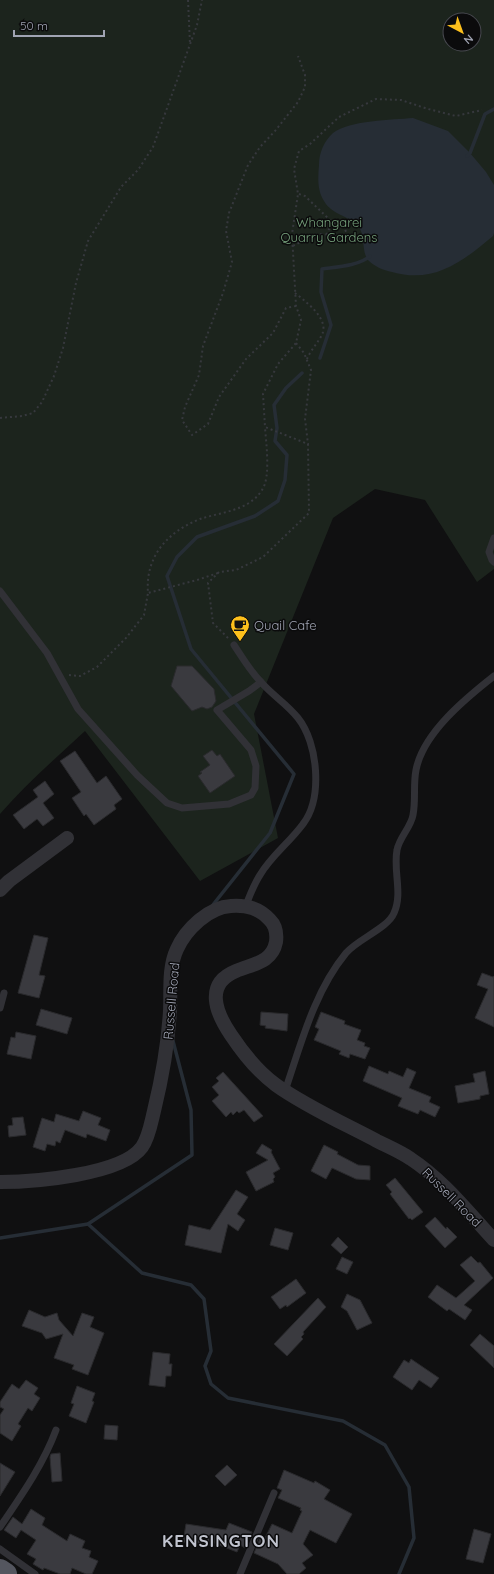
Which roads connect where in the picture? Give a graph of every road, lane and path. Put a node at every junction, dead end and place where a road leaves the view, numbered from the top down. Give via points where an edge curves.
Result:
1 (188, 0) edge
2 (202, 0) edge
3 (190, 45) junction
4 (298, 56) dead end
5 (482, 110) dead end
6 (298, 194) junction
7 (332, 222) junction
8 (327, 234) junction
9 (294, 246) junction
10 (295, 293) junction
11 (296, 306) junction
12 (296, 343) junction
13 (307, 360) junction
14 (0, 418) edge
15 (265, 427) junction
16 (308, 444) junction
17 (494, 538) edge
18 (494, 562) edge
19 (219, 572) junction
20 (0, 591) edge
21 (148, 593) junction
22 (234, 645) joint
23 (58, 674) junction
24 (494, 676) edge
25 (261, 682) junction
26 (66, 838) dead end
27 (0, 890) edge
28 (246, 905) junction
29 (4, 993) dead end
30 (0, 1008) edge
31 (285, 1090) junction
32 (0, 1182) edge
33 (494, 1240) edge
34 (56, 1430) dead end
35 (274, 1493) dead end
36 (0, 1527) edge
37 (0, 1549) edge
38 (0, 1570) edge
39 (6, 1574) edge
40 (35, 1574) edge
41 (240, 1574) edge

1 - 3 path
2 - 3 path
3 - 14 path via 153,147 138,170 121,187 88,241 76,283 63,348 42,402 33,413
4 - 11 path via 306,75 305,87 298,102 260,147 248,166 229,213 226,231 232,262 203,346 199,375 182,420 192,435 208,424 219,397 246,359 273,333 286,308
5 - 6 path via 456,116 401,100 376,99 339,117 299,151 294,169
6 - 7 path via 305,196
6 - 9 path via 292,234
7 - 8 path
7 - 8 path via 344,227 347,234 342,238
8 - 9 path via 318,234
9 - 10 path
10 - 11 path
10 - 13 path via 312,307 322,324 323,331
11 - 12 path via 302,320
12 - 13 path
12 - 15 path via 278,364 263,394
13 - 16 path via 311,370 306,419
15 - 16 path
15 - 21 path via 267,470 263,490 249,504 200,520 179,530 161,546 151,564 147,579
16 - 19 path via 309,513 263,557 236,570
17 - 18 lane via 489,552
19 - 21 path
19 - 22 path via 208,583 213,623
20 - 23 lane via 47,653
21 - 23 path via 144,615 126,638 97,667 80,676
22 - 25 lane
23 - 25 lane via 78,710 137,776 167,803 182,808 229,804 251,795 255,788 256,766 251,750 217,710
24 - 31 lane via 462,702 421,753 415,776 413,816 397,849 398,901 394,914 388,922 346,953 330,977 318,999
25 - 28 lane via 299,719 311,748 316,782 314,801 304,822 260,874
26 - 27 street
28 - 31 street, Russell Road via 260,910 273,922 277,934 275,946 267,958 225,976 218,986 215,1000 230,1034 247,1056 264,1075
28 - 32 street, Russell Road via 227,906 211,911 188,931 177,948 172,966 166,1058 148,1137 141,1149 128,1159 96,1170 59,1178
29 - 30 lane
31 - 33 street, Russell Road via 409,1158 436,1179
34 - 36 lane via 32,1479
35 - 41 lane
37 - 40 lane
38 - 39 highway

